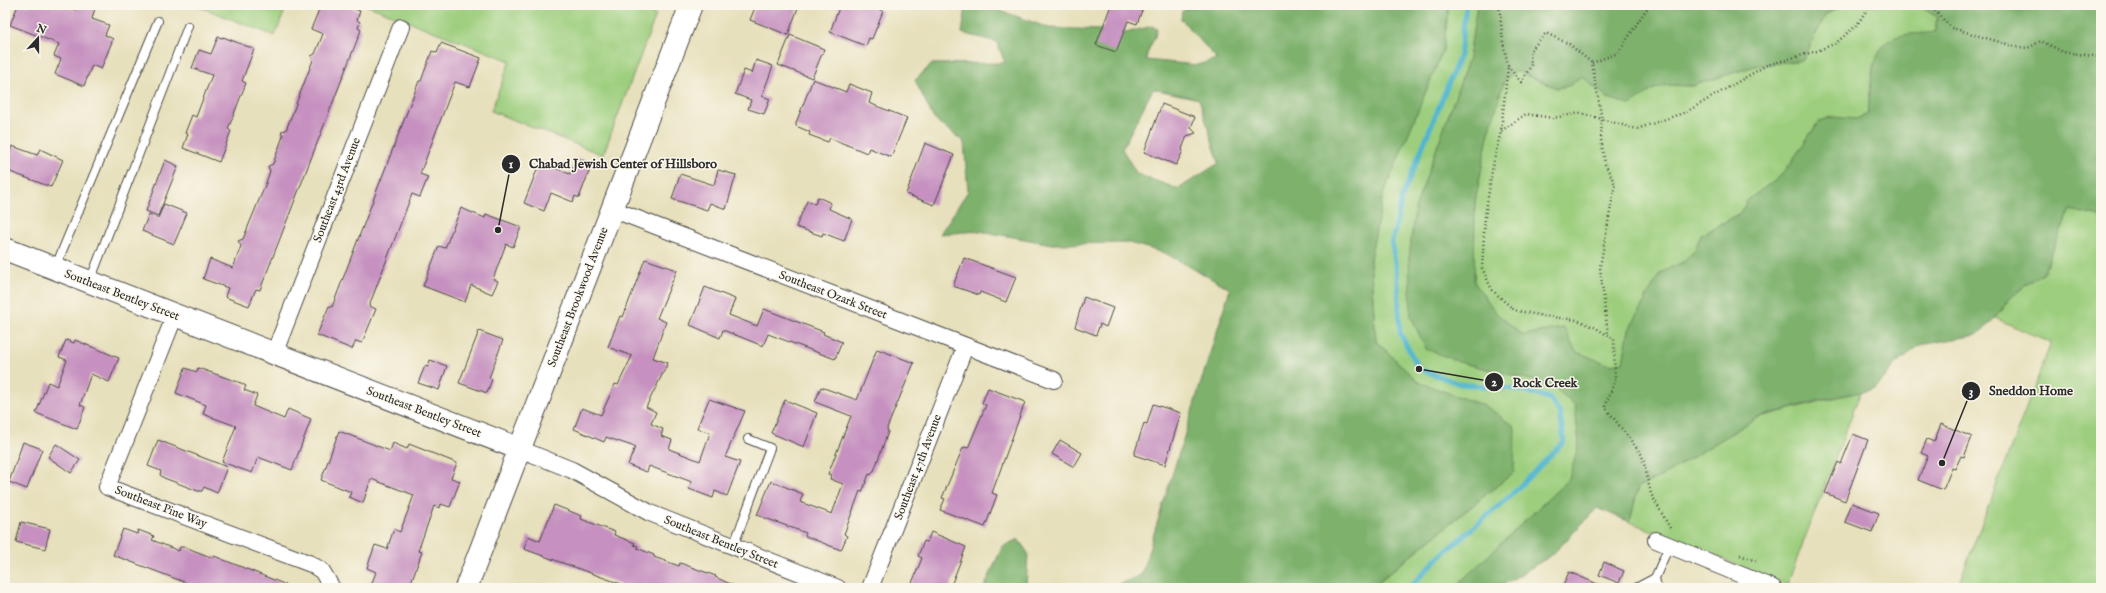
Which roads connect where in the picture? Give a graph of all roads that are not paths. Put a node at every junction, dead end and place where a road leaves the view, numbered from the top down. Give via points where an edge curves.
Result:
1 (691, 5) edge
2 (158, 21) dead end
3 (188, 26) dead end
4 (401, 27) dead end
5 (612, 209) junction
6 (5, 249) edge
7 (55, 268) junction
8 (90, 282) junction
9 (174, 315) junction
10 (964, 347) junction
11 (274, 354) junction
12 (1054, 380) dead end
13 (748, 439) dead end
14 (520, 449) junction
15 (1666, 540) joint
16 (733, 547) junction
17 (1655, 578) junction
18 (332, 588) edge
19 (466, 588) edge
20 (838, 588) edge
21 (870, 588) edge
22 (1636, 588) edge
23 (1657, 588) edge
24 (1774, 588) edge

1 - 5 main road, Southeast Brookwood Avenue
2 - 7 lane
3 - 8 lane
4 - 11 street, Southeast 43rd Avenue
5 - 10 street, Southeast Ozark Street
5 - 14 main road, Southeast Brookwood Avenue
6 - 7 main road, Southeast Bentley Street
7 - 8 main road, Southeast Bentley Street
8 - 9 main road, Southeast Bentley Street
9 - 11 main road, Southeast Bentley Street
9 - 18 street, Southeast Pine Way via 108,487 311,564 322,571
10 - 12 street, Southeast Ozark Street
10 - 21 street, Southeast 47th Avenue
11 - 14 main road, Southeast Bentley Street
13 - 16 lane via 770,448
14 - 16 street, Southeast Bentley Street via 572,470 650,514
14 - 19 main road, Southeast Brookwood Avenue
15 - 17 lane
15 - 24 street
16 - 20 street, Southeast Bentley Street
17 - 22 lane
17 - 23 lane

